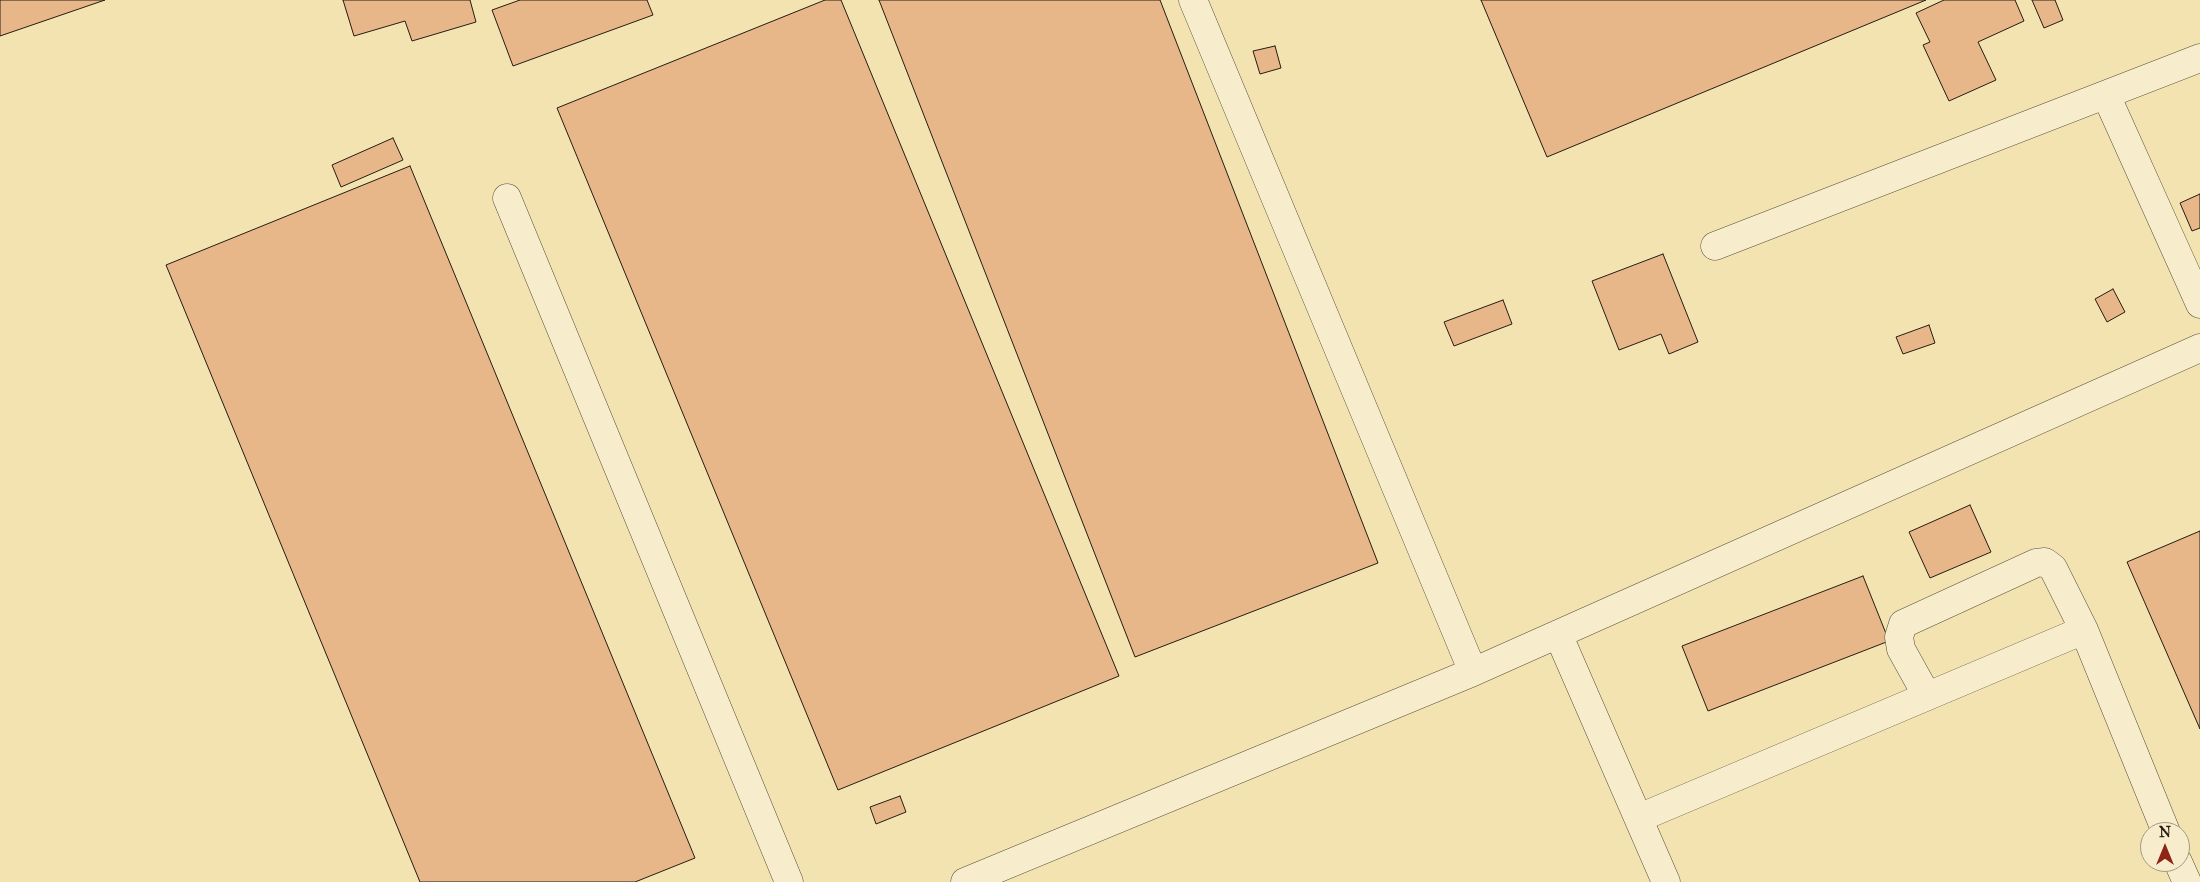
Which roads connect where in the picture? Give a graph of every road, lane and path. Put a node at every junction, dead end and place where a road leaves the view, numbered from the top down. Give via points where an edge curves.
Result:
1 (1193, 0) edge
2 (2200, 58) edge
3 (2106, 95) junction
4 (507, 198) dead end
5 (1715, 246) dead end
6 (2200, 304) edge
7 (2200, 348) edge
8 (2084, 630) junction
9 (1558, 634) junction
10 (1473, 672) junction
11 (1927, 696) junction
12 (1639, 818) junction
13 (2162, 822) edge
14 (789, 882) edge
15 (964, 882) edge
16 (1666, 882) edge

1 - 10 street
2 - 3 street
3 - 5 street
3 - 6 street
4 - 14 street
7 - 9 street
8 - 11 street
8 - 11 street via 2053,568 2045,562 2036,563 1903,624 1899,637 1901,649
8 - 13 street
9 - 10 street
9 - 12 street
10 - 15 street
11 - 12 street
12 - 16 street

